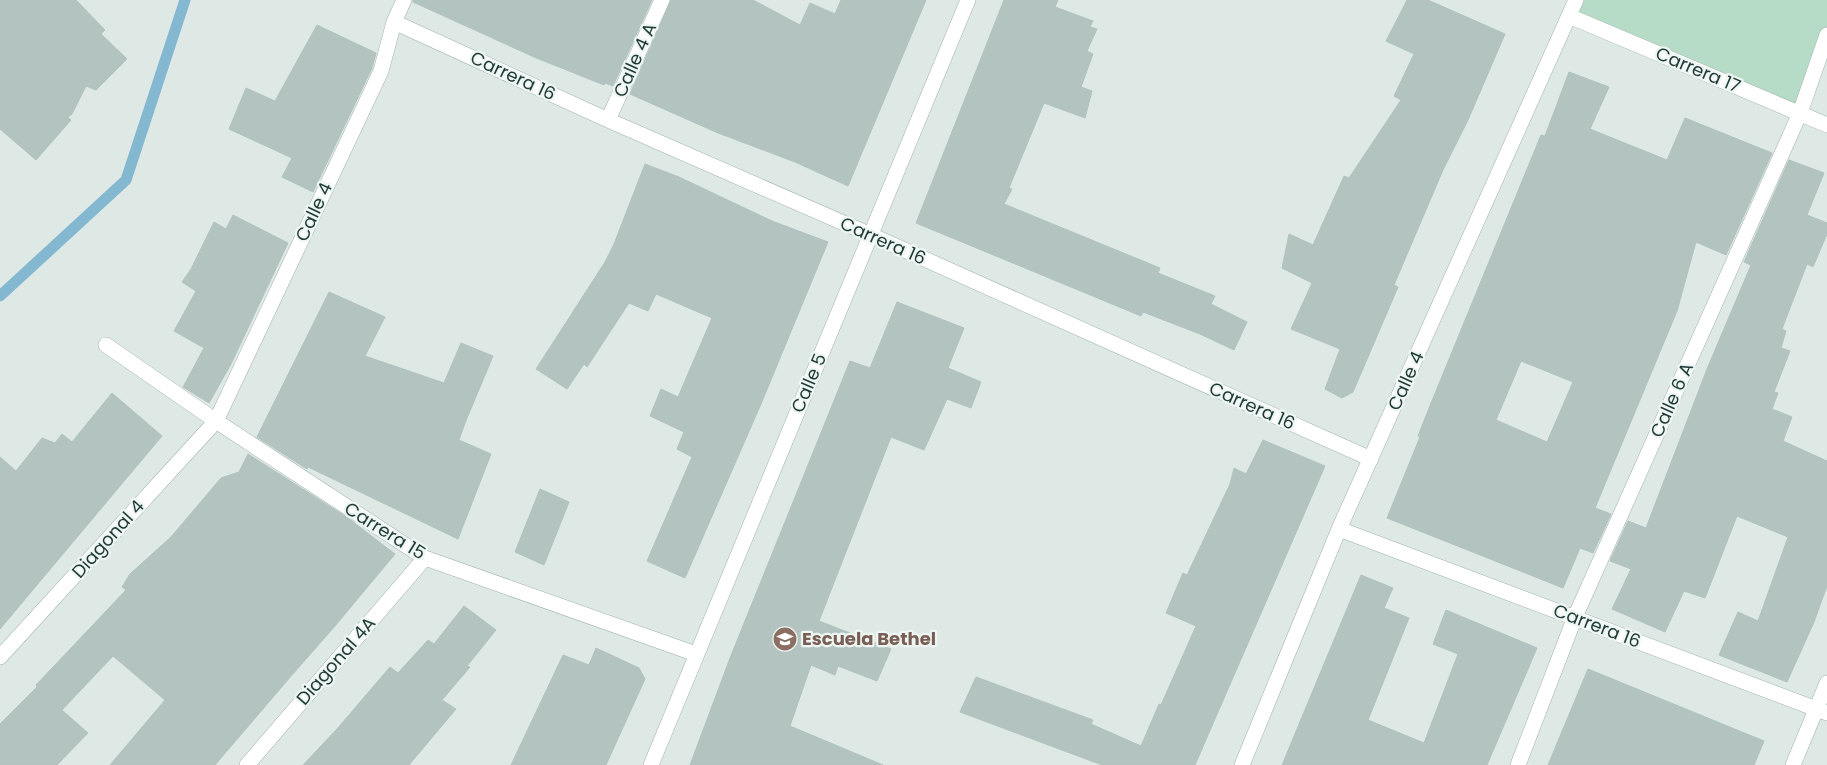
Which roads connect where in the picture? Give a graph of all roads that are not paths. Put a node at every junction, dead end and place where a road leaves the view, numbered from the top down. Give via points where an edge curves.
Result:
1 (404, 0) edge
2 (662, 0) edge
3 (968, 0) edge
4 (1576, 0) edge
5 (1569, 16) junction
6 (394, 22) junction
7 (1827, 35) edge
8 (1800, 113) junction
9 (608, 120) junction
10 (1827, 125) edge
11 (871, 235) junction
12 (106, 345) dead end
13 (216, 421) junction
14 (1371, 459) junction
15 (1339, 529) junction
16 (425, 558) junction
17 (1574, 617) junction
18 (696, 654) junction
19 (0, 656) edge
20 (1827, 683) edge
21 (1822, 711) edge
22 (247, 765) edge
23 (651, 765) edge
24 (1242, 765) edge
25 (1518, 765) edge
26 (1794, 765) edge

1 - 6 street, Calle 4
2 - 9 street, Calle 4 A
3 - 11 street, Calle 5
4 - 5 street, Calle 4
5 - 8 street, Carrera 17
5 - 14 street, Calle 4
6 - 9 street, Carrera 16
6 - 13 street, Calle 4 via 381,71
7 - 8 street, Calle 6 A
8 - 10 street, Carrera 17
8 - 17 street, Calle 6 A
9 - 11 street, Carrera 16
11 - 14 street, Carrera 16
11 - 18 street, Calle 5
12 - 13 street, Carrera 15
13 - 16 street, Carrera 15
13 - 19 street, Diagonal 4
14 - 15 street, Calle 4
15 - 17 street, Carrera 16
15 - 24 street, Calle 4
16 - 18 street, Carrera 15
16 - 22 street, Diagonal 4A
17 - 21 street, Carrera 16
17 - 25 street, Calle 6 A
18 - 23 street, Calle 5
20 - 21 street
21 - 26 street

